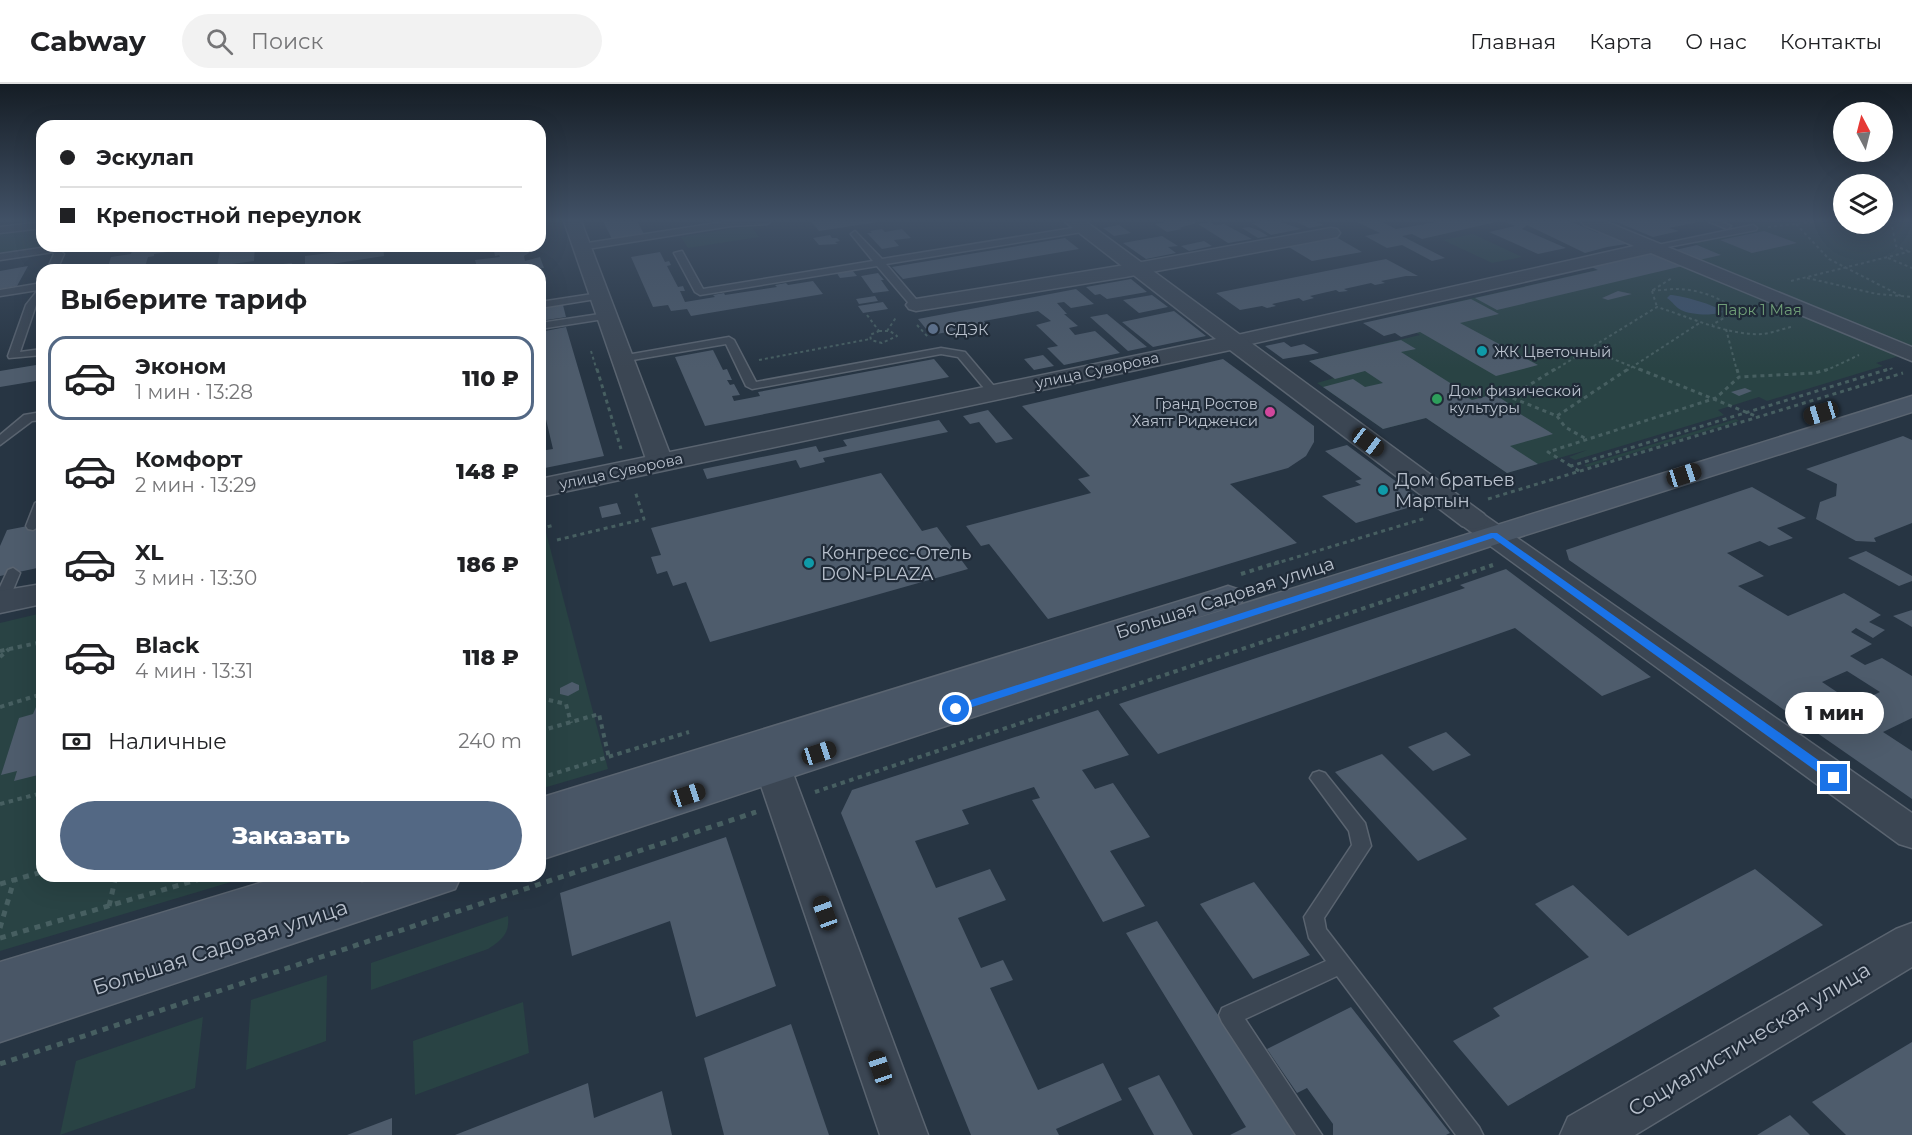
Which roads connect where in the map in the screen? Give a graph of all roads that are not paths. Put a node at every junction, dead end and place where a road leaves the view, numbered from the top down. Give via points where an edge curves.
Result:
1 (589, 270) edge
2 (688, 270) edge
3 (833, 270) edge
4 (887, 270) edge
5 (1131, 270) edge
6 (1138, 270) edge
7 (1550, 270) edge
8 (1708, 270) edge
9 (36, 287) edge
10 (0, 293) edge
11 (36, 299) edge
12 (546, 305) edge
13 (602, 306) junction
14 (909, 306) joint
15 (546, 324) edge
16 (1233, 342) junction
17 (36, 353) edge
18 (13, 356) junction
19 (0, 359) edge
20 (621, 359) junction
21 (1907, 369) edge
22 (993, 392) junction
23 (1912, 404) edge
24 (36, 417) edge
25 (0, 441) edge
26 (660, 462) junction
27 (546, 487) edge
28 (36, 518) edge
29 (1475, 521) junction
30 (33, 526) dead end
31 (13, 573) dead end
32 (36, 595) edge
33 (0, 602) edge
34 (773, 768) junction
35 (1319, 778) dead end
36 (546, 812) edge
37 (1912, 833) edge
38 (546, 841) edge
39 (324, 882) edge
40 (422, 882) edge
41 (1912, 943) edge
42 (1341, 964) junction
43 (0, 984) edge
44 (0, 1019) edge
45 (904, 1135) edge
46 (1310, 1135) edge
47 (1471, 1135) edge
48 (1586, 1135) edge

1 - 13 street
2 - 3 lane via 699,292
4 - 14 lane
5 - 14 street
6 - 16 street
7 - 16 street, улица Суворова
8 - 21 street via 1756,290
9 - 10 lane
11 - 18 lane
12 - 13 lane
13 - 15 lane
13 - 20 street
16 - 22 street, улица Суворова
16 - 29 street
17 - 18 lane
18 - 19 lane
20 - 22 lane via 729,340 752,386 940,351 953,352 961,354
20 - 26 street
21 - 29 main road, Большая Садовая улица
22 - 26 street, улица Суворова
23 - 29 main road, Большая Садовая улица
24 - 25 lane via 28,418
26 - 27 street, улица Суворова
28 - 30 lane
29 - 34 main road, Большая Садовая улица
29 - 36 main road, Большая Садовая улица
29 - 37 street
31 - 33 lane
32 - 33 street
34 - 38 main road, Большая Садовая улица
34 - 45 street
35 - 42 lane via 1358,828 1362,846 1314,917 1316,932
39 - 43 main road, Большая Садовая улица
40 - 44 main road, Большая Садовая улица
41 - 48 street, Социалистическая улица
42 - 46 lane via 1230,1015
42 - 47 lane

